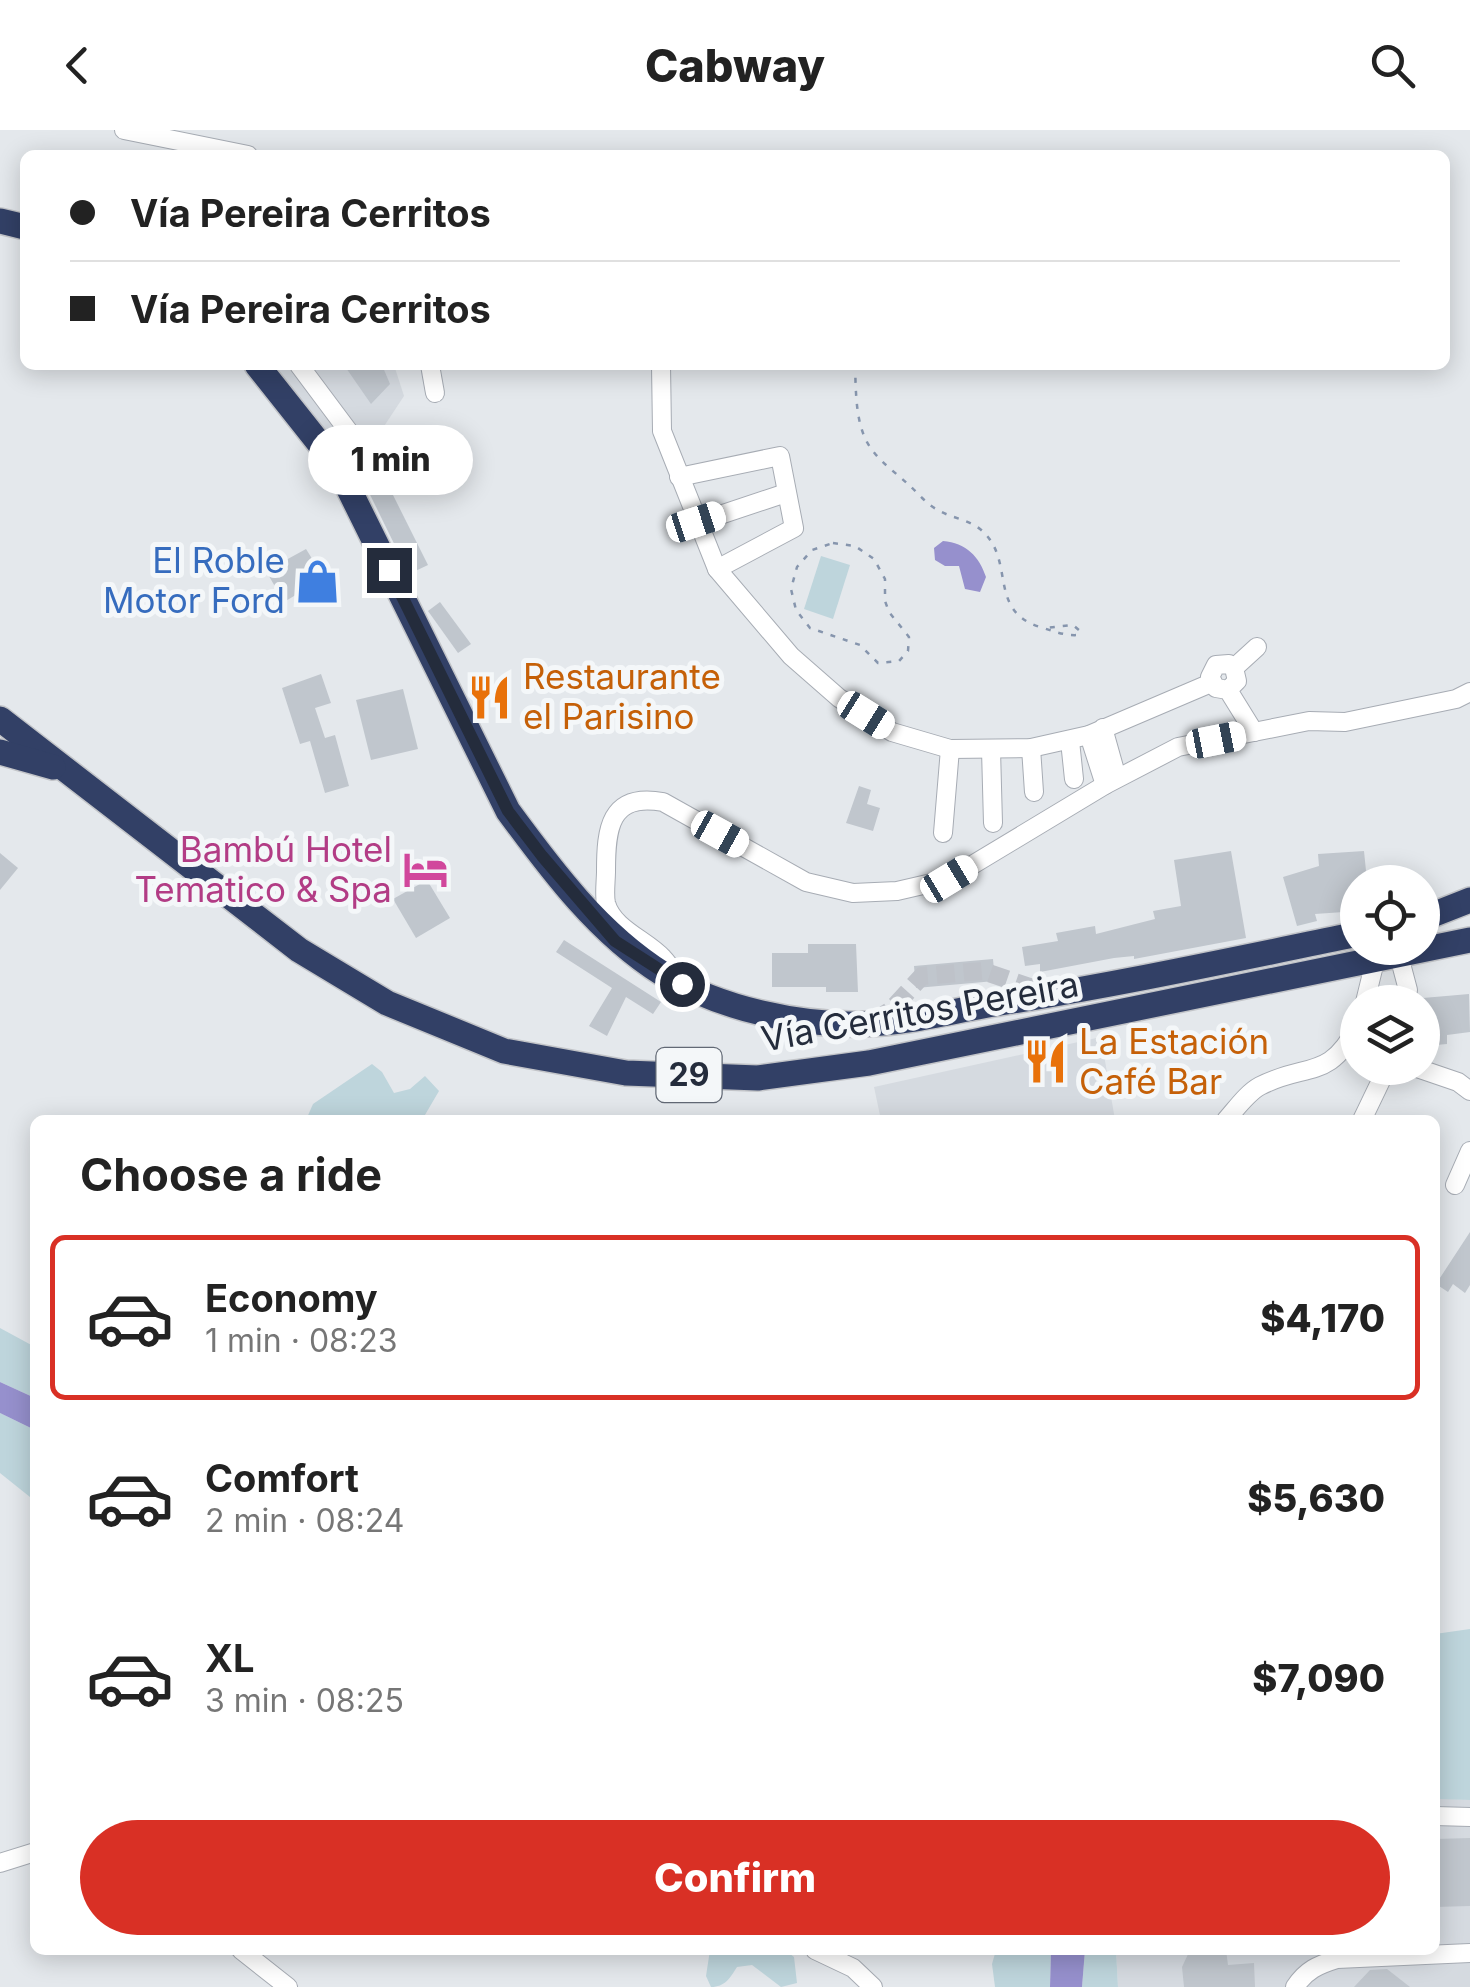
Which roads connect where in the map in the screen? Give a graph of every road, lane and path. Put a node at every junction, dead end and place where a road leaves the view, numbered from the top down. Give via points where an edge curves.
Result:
1 (124, 130) edge
2 (223, 150) edge
3 (261, 370) edge
4 (431, 370) edge
5 (661, 370) edge
6 (856, 370) edge
7 (305, 371) edge
8 (435, 393) dead end
9 (305, 423) junction
10 (358, 444) dead end
11 (679, 477) junction
12 (786, 493) junction
13 (696, 522) junction
14 (716, 569) junction
15 (896, 621) joint
16 (1044, 628) junction
17 (1257, 647) dead end
18 (1220, 686) junction
19 (1470, 692) edge
20 (0, 719) edge
21 (1096, 732) junction
22 (1254, 732) junction
23 (1070, 741) junction
24 (1031, 748) junction
25 (950, 749) junction
26 (991, 750) junction
27 (0, 752) edge
28 (66, 771) junction
29 (1074, 779) dead end
30 (1111, 782) junction
31 (1034, 792) dead end
32 (993, 823) dead end
33 (944, 834) dead end
34 (1470, 900) edge
35 (1470, 909) edge
36 (1440, 912) edge
37 (1440, 915) edge
38 (1340, 938) edge
39 (1470, 940) edge
40 (1440, 947) edge
41 (1357, 965) edge
42 (682, 984) junction
43 (1340, 1052) edge
44 (1440, 1076) edge
45 (1379, 1085) edge
46 (1470, 1091) edge
47 (1231, 1115) edge
48 (1364, 1115) edge
49 (1470, 1151) edge
50 (1455, 1186) dead end
51 (1440, 1816) edge
52 (1470, 1817) edge
53 (30, 1854) edge
54 (0, 1863) edge
55 (1470, 1953) edge
56 (1440, 1954) edge
57 (246, 1955) edge
58 (826, 1955) edge
59 (1426, 1955) edge
60 (288, 1987) edge
61 (873, 1987) edge
62 (1296, 1987) edge

1 - 2 street
3 - 9 highway, 29
4 - 8 street
5 - 11 street via 662,431
6 - 16 path via 868,446 937,510 980,528 998,555 1008,606
7 - 9 street
7 - 10 street
9 - 42 highway, 29 via 338,467 508,811 615,941
11 - 12 street via 780,456
11 - 13 street
12 - 13 street
12 - 14 street via 794,528
13 - 14 street
14 - 25 street via 778,642 839,698 892,732
15 - 15 path via 910,644 892,664 878,663 853,641 820,634 796,610 796,567 812,550 833,542 866,551 880,568
16 - 16 path via 1070,636 1080,631 1074,625
17 - 18 street via 1234,668 1237,680
18 - 21 street
18 - 22 street
19 - 22 street via 1345,722 1309,720
20 - 28 highway, Vía Cerritos Pereira / 29
21 - 23 street
21 - 30 street
22 - 30 street via 1178,747
23 - 24 street
23 - 29 street
24 - 26 street
24 - 31 street
25 - 26 street
25 - 33 street
26 - 32 street
27 - 28 highway
28 - 41 highway, Vía Cerritos Pereira / 29 via 298,950 387,1003 504,1052 626,1074 758,1078 869,1064
30 - 42 street via 949,879 853,893 806,882 664,802 634,803 610,822 606,836 606,905
34 - 36 highway
35 - 37 highway
38 - 42 highway, 29 via 1111,985 869,1024 774,1014
39 - 40 highway, Vía Cerritos Pereira / 29
43 - 47 street via 1320,1070 1255,1088
44 - 46 street
45 - 48 street
49 - 50 street
51 - 52 street
53 - 54 street
55 - 56 street
57 - 60 street
58 - 61 street via 854,1968
59 - 62 street via 1337,1959 1316,1965

